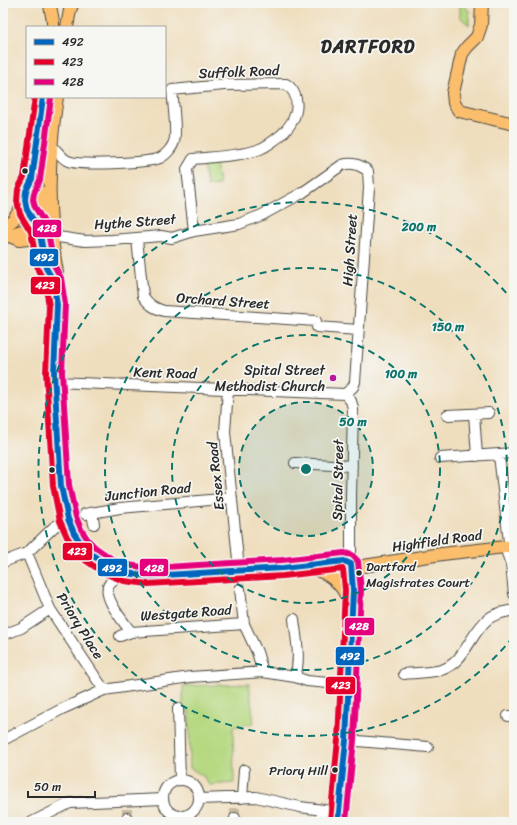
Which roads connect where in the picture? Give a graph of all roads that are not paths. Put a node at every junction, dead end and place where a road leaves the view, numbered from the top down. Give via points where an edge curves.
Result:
1 (50, 3) edge
2 (73, 3) edge
3 (482, 3) edge
4 (53, 26) edge
5 (67, 26) edge
6 (43, 98) edge
7 (57, 98) edge
8 (514, 124) edge
9 (50, 144) junction
10 (368, 171) joint
11 (32, 179) junction
12 (194, 231) junction
13 (5, 233) edge
14 (43, 234) junction
15 (137, 239) junction
16 (53, 280) junction
17 (358, 330) junction
18 (55, 382) junction
19 (228, 389) junction
20 (345, 394) junction
21 (489, 413) dead end
22 (474, 414) junction
23 (446, 415) dead end
24 (514, 453) edge
25 (499, 455) junction
26 (478, 456) junction
27 (440, 458) dead end
28 (295, 463) dead end
29 (352, 466) junction
30 (232, 498) junction
31 (68, 519) junction
32 (94, 524) dead end
33 (510, 547) edge
34 (27, 553) junction
35 (238, 559) dead end
36 (3, 562) edge
37 (352, 566) junction
38 (370, 566) junction
39 (283, 568) junction
40 (316, 570) junction
41 (126, 573) junction
42 (240, 589) dead end
43 (353, 590) junction
44 (514, 594) edge
45 (50, 609) junction
46 (514, 610) edge
47 (351, 612) junction
48 (294, 619) dead end
49 (244, 624) junction
50 (131, 632) junction
51 (3, 635) edge
52 (120, 636) dead end
53 (263, 672) junction
54 (404, 674) dead end
55 (295, 677) junction
56 (349, 685) junction
57 (104, 690) junction
58 (178, 708) dead end
59 (3, 740) edge
60 (346, 740) junction
61 (428, 747) dead end
62 (244, 770) dead end
63 (180, 780) junction
64 (163, 799) junction
65 (199, 799) junction
66 (237, 800) junction
67 (322, 810) junction
68 (127, 812) edge
69 (339, 817) edge
70 (181, 819) edge
71 (32, 822) edge
72 (320, 822) edge

1 - 4 main road
2 - 5 main road
3 - 8 main road via 481,26 477,37 462,54 453,93 455,107 465,113
6 - 11 main road
7 - 9 main road
9 - 12 street, Suffolk Road via 67,160 76,163 151,161 169,151 174,143 172,90 224,85 286,84 295,95 297,106 293,121 270,144 251,152 193,159 190,163 187,169
9 - 14 main road via 49,211
10 - 12 street, Hythe Street via 360,165 342,165 302,193 262,215 239,224
10 - 17 street, High Street via 369,188
11 - 13 main road via 20,210
11 - 14 main road via 38,190
12 - 15 street, Hythe Street via 172,238 161,236
13 - 14 main road, Hythe Street
14 - 15 street, Hythe Street via 85,241
14 - 16 main road via 46,268
14 - 16 main road via 57,272
15 - 17 street, Orchard Street via 143,296 148,304 157,309 316,321 317,327
16 - 18 main road via 57,305
17 - 20 street via 355,382
18 - 19 street, Kent Road
18 - 31 main road via 61,486
19 - 20 street, Kent Road
19 - 30 street, Essex Road via 225,432
20 - 29 street, Spital Street via 353,408
21 - 22 street
22 - 23 street
22 - 26 street
24 - 25 street
25 - 26 street
25 - 33 street
26 - 27 street
28 - 29 street
29 - 37 street, Spital Street
30 - 32 street, Junction Road via 88,513
30 - 35 street, Essex Road
31 - 34 street via 54,527
31 - 41 main road, Highfield Road via 82,545 100,561
33 - 38 main road, Highfield Road via 442,554
33 - 44 street via 507,553 511,564
34 - 36 street
34 - 45 street, Priory Place
37 - 38 main road, Highfield Road
37 - 39 main road, Highfield Road via 344,561
37 - 40 main road, Highfield Road via 326,571
37 - 43 main road
38 - 43 main road via 356,578
39 - 40 main road, Highfield Road
39 - 41 main road, Highfield Road via 161,576
40 - 47 main road, Highfield Road via 334,579 345,591
41 - 50 street, Westgate Road via 114,579 107,592
42 - 49 street
43 - 47 main road
45 - 51 street via 20,628
45 - 57 street, Priory Place
46 - 54 street via 488,619 454,663 442,670
47 - 56 main road
48 - 55 street via 298,657
49 - 50 street, Westgate Road
49 - 53 street
50 - 52 street, Westgate Road
53 - 55 street
53 - 57 street via 190,677
55 - 56 street via 307,681
56 - 60 main road
57 - 59 street
58 - 63 street
60 - 61 street
60 - 69 main road
62 - 66 street
63 - 64 street via 170,784 163,793
63 - 65 street via 192,783 199,793
64 - 68 street
64 - 70 street via 167,810
65 - 66 street
65 - 70 street via 196,809
66 - 67 street via 256,797
67 - 69 street
67 - 72 street
68 - 71 street via 70,803

